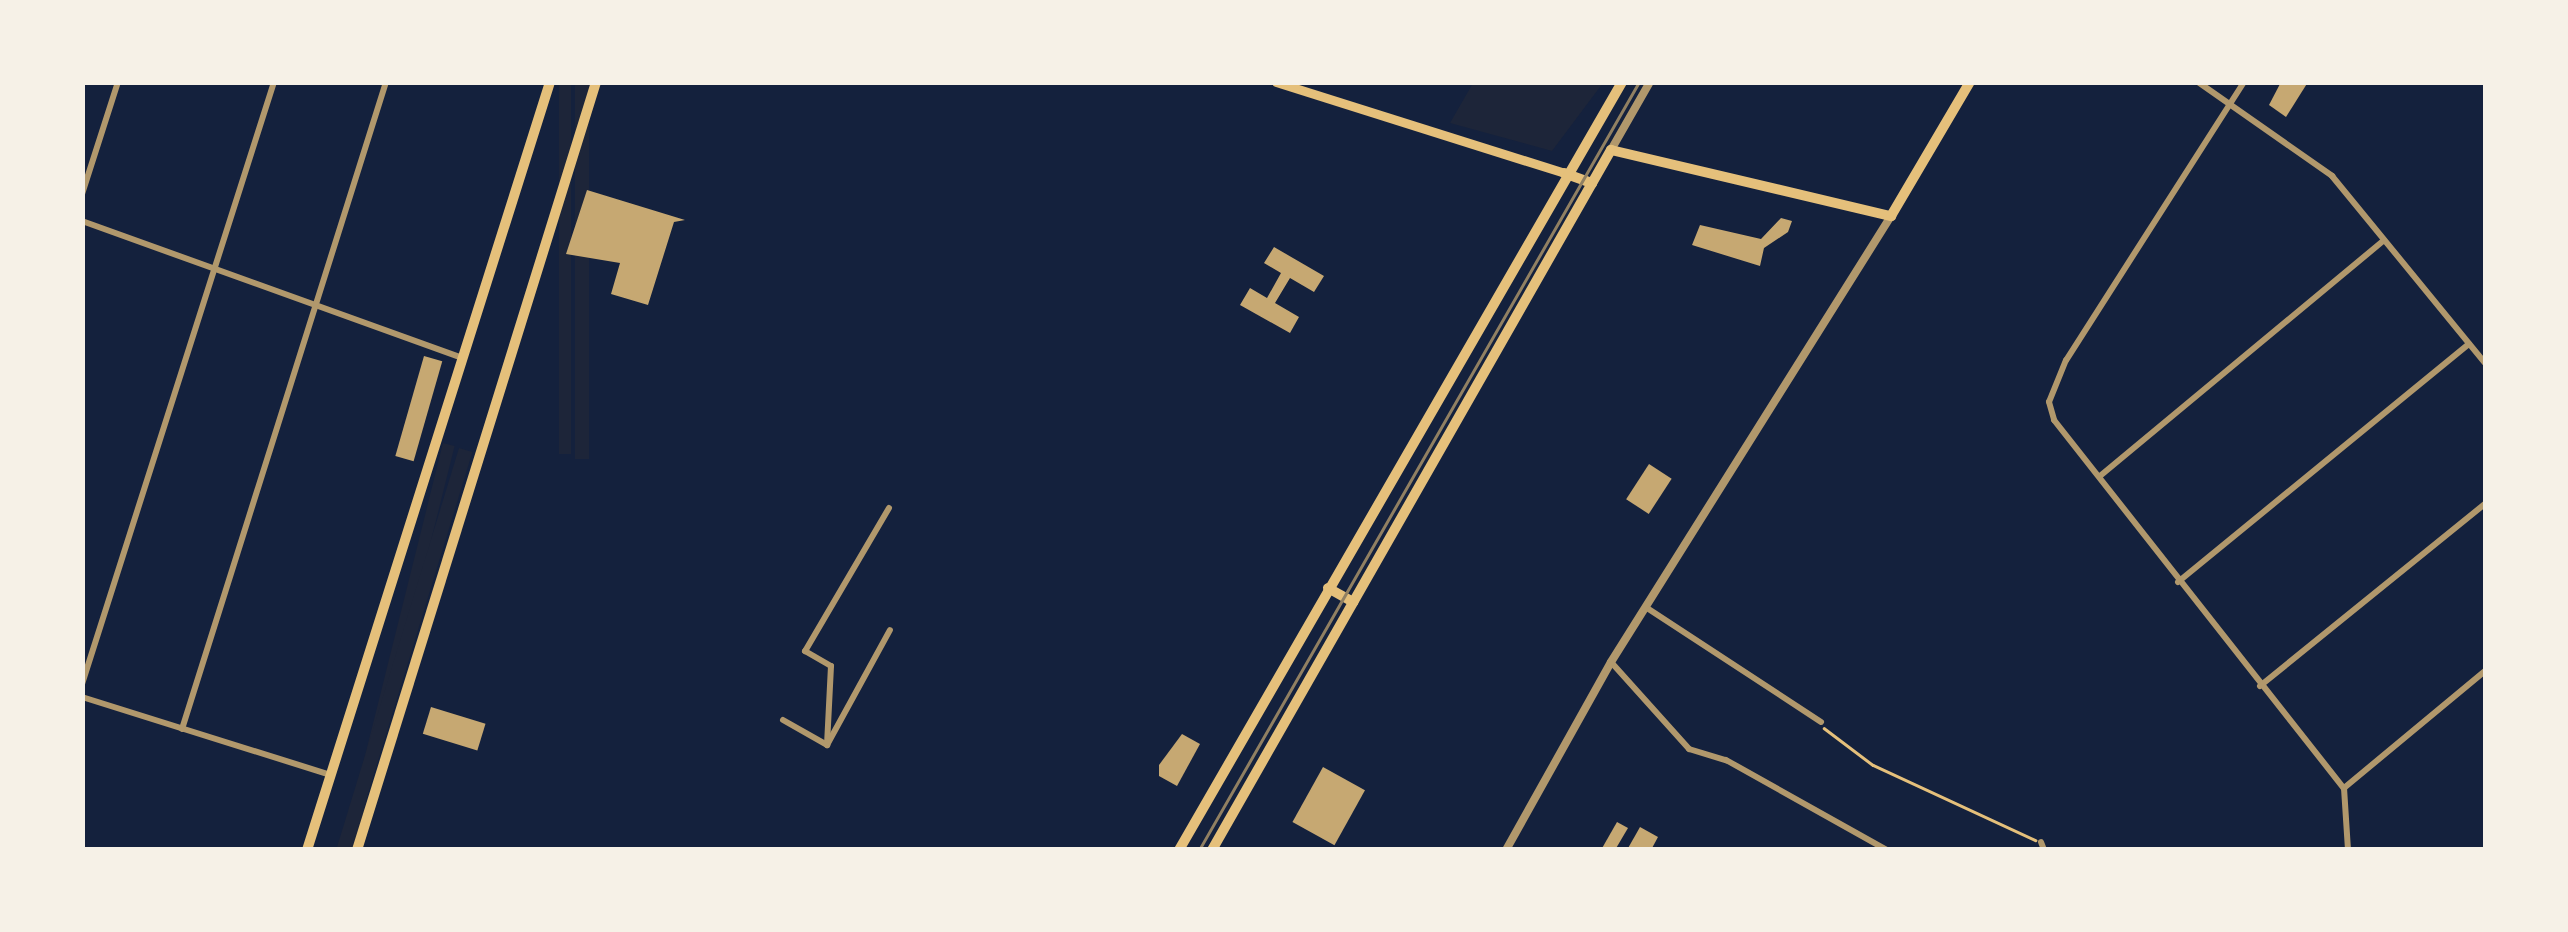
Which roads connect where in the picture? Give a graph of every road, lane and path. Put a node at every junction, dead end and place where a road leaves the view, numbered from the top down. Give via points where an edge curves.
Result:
1 (118, 82) edge
2 (274, 82) edge
3 (386, 82) edge
4 (550, 82) edge
5 (596, 82) edge
6 (1276, 82) edge
7 (1622, 82) edge
8 (1650, 82) edge
9 (1970, 82) edge
10 (2198, 82) edge
11 (2244, 82) edge
12 (2230, 103) junction
13 (1611, 150) junction
14 (1564, 174) junction
15 (1592, 183) junction
16 (82, 194) edge
17 (1891, 216) junction
18 (82, 221) edge
19 (2384, 240) junction
20 (213, 273) junction
21 (314, 311) junction
22 (2470, 344) junction
23 (462, 358) junction
24 (2486, 364) edge
25 (2100, 476) junction
26 (2486, 503) edge
27 (888, 508) dead end
28 (2178, 582) junction
29 (1328, 588) junction
30 (1353, 602) junction
31 (1646, 608) junction
32 (890, 630) dead end
33 (1611, 662) junction
34 (2486, 670) edge
35 (82, 684) edge
36 (2260, 686) junction
37 (82, 696) edge
38 (783, 720) dead end
39 (1821, 722) joint
40 (182, 729) junction
41 (827, 745) junction
42 (332, 775) junction
43 (2344, 788) junction
44 (2042, 846) edge
45 (307, 850) edge
46 (357, 850) edge
47 (1179, 850) edge
48 (1212, 850) edge
49 (1506, 850) edge
50 (1887, 850) edge
51 (2348, 850) edge

1 - 16 street
2 - 20 street
3 - 21 street
4 - 23 main road
5 - 46 main road
6 - 14 main road
7 - 14 main road
8 - 13 street
9 - 17 main road
10 - 12 street
11 - 12 street
12 - 19 street via 2308,153
12 - 25 street via 2054,383 2054,420
13 - 15 main road
13 - 17 main road
14 - 15 main road
14 - 29 main road
15 - 30 main road
17 - 31 street
18 - 20 street
19 - 22 street
19 - 25 street
20 - 21 street
20 - 35 street
21 - 23 street
21 - 40 street
22 - 24 street
22 - 28 street
23 - 42 main road
25 - 28 street
26 - 36 street
27 - 41 street via 805,651 831,666
28 - 36 street
29 - 30 main road
29 - 47 main road
30 - 48 main road
31 - 33 street
31 - 39 street
32 - 41 street
33 - 49 street
33 - 50 street via 1688,750 1726,760
34 - 43 street
36 - 43 street
37 - 40 street
38 - 41 street
39 - 44 path via 1831,741 1873,765
40 - 42 street
42 - 45 main road
43 - 51 street

